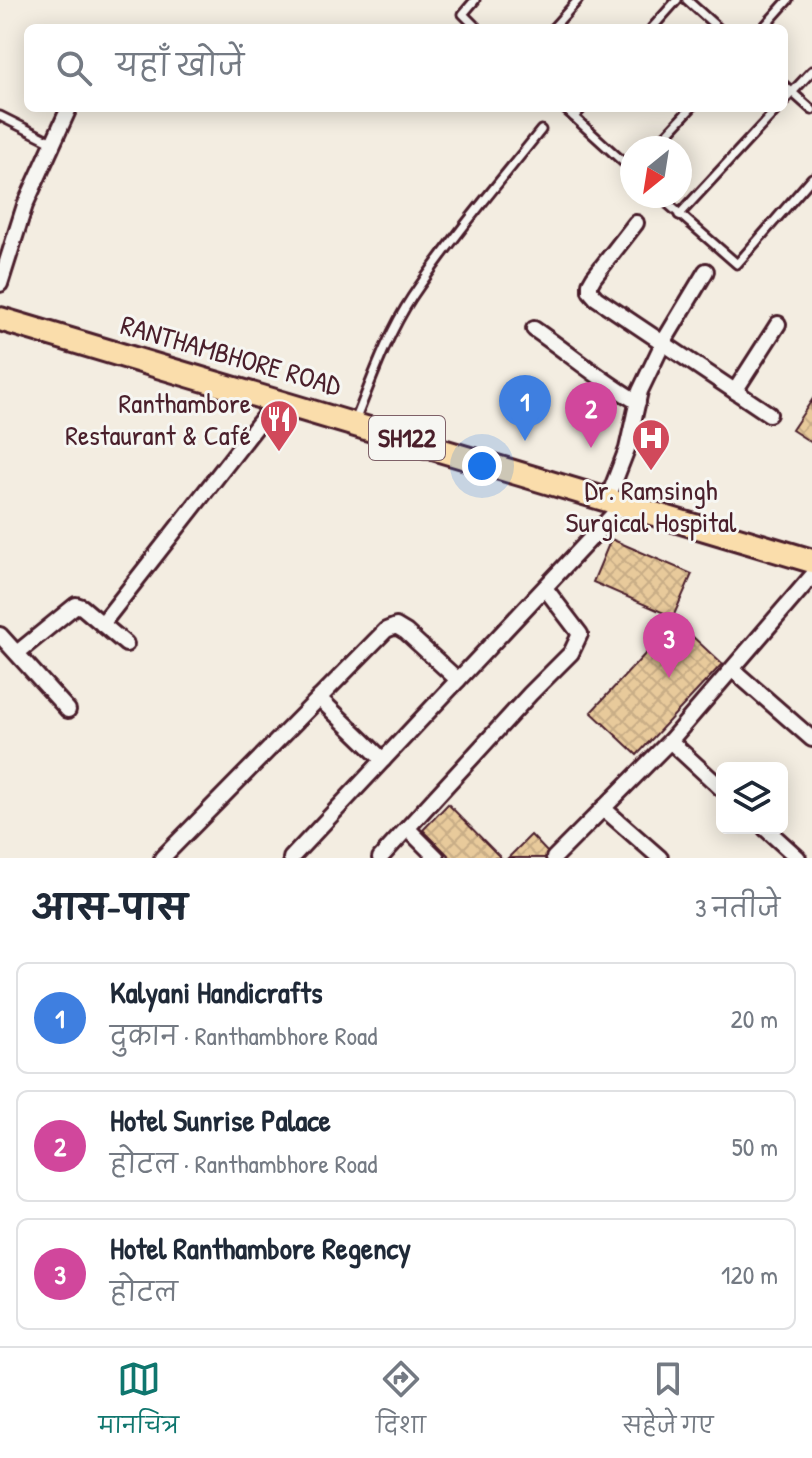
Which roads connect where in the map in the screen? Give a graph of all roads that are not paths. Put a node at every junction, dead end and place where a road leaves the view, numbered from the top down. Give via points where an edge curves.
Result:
1 (475, 0) edge
2 (578, 0) edge
3 (677, 0) edge
4 (687, 0) edge
5 (788, 0) edge
6 (473, 24) edge
7 (557, 24) edge
8 (656, 24) edge
9 (714, 24) edge
10 (767, 24) edge
11 (812, 71) edge
12 (788, 88) edge
13 (792, 92) junction
14 (788, 96) edge
15 (812, 110) edge
16 (67, 112) edge
17 (568, 112) edge
18 (578, 112) edge
19 (687, 112) edge
20 (774, 112) edge
21 (0, 116) edge
22 (574, 117) junction
23 (541, 130) dead end
24 (665, 136) edge
25 (52, 142) junction
26 (620, 159) edge
27 (812, 178) edge
28 (672, 208) edge
29 (679, 215) junction
30 (636, 223) dead end
31 (706, 271) dead end
32 (0, 284) edge
33 (0, 319) edge
34 (778, 324) dead end
35 (534, 329) dead end
36 (664, 341) junction
37 (735, 391) junction
38 (277, 400) junction
39 (638, 402) junction
40 (769, 414) dead end
41 (355, 423) junction
42 (616, 501) junction
43 (812, 561) edge
44 (812, 576) edge
45 (545, 588) junction
46 (102, 624) junction
47 (0, 635) edge
48 (126, 644) dead end
49 (17, 653) junction
50 (733, 670) junction
51 (458, 680) junction
52 (319, 698) junction
53 (68, 710) dead end
54 (812, 739) edge
55 (670, 741) junction
56 (383, 760) junction
57 (716, 783) edge
58 (603, 808) junction
59 (408, 829) junction
60 (772, 834) edge
61 (162, 858) edge
62 (291, 858) edge
63 (380, 858) edge
64 (437, 858) edge
65 (554, 858) edge
66 (660, 858) edge
67 (798, 858) edge

1 - 6 lane via 463,14
2 - 7 lane
3 - 8 lane
4 - 9 lane
5 - 10 lane
11 - 13 lane
12 - 13 lane
13 - 14 lane
13 - 15 lane
16 - 25 street
17 - 22 lane
18 - 22 lane
19 - 24 lane
20 - 29 lane
21 - 25 lane
22 - 26 lane
23 - 41 lane via 411,299 385,346
25 - 32 street
27 - 29 lane via 737,264
28 - 29 lane
30 - 36 street via 594,277 590,291
31 - 36 street
33 - 38 main road, RANTHAMBHORE ROAD / SH122
34 - 37 street
35 - 39 street
36 - 37 street
36 - 39 street
37 - 40 street
38 - 41 main road, RANTHAMBHORE ROAD / SH122
38 - 46 street
39 - 42 street
41 - 42 main road, RANTHAMBHORE ROAD / SH122
42 - 43 main road, RANTHAMBHORE ROAD / SH122
42 - 45 street
44 - 50 street
45 - 51 street
45 - 59 street via 580,634 571,653
46 - 48 street
46 - 49 street via 76,605
47 - 49 street
49 - 53 street
50 - 54 street
50 - 55 street
51 - 52 street via 396,626
51 - 56 street
52 - 56 street
52 - 61 street
55 - 57 street
55 - 58 street
56 - 62 street
58 - 65 street
58 - 66 street
59 - 63 street
59 - 64 street
60 - 67 street

